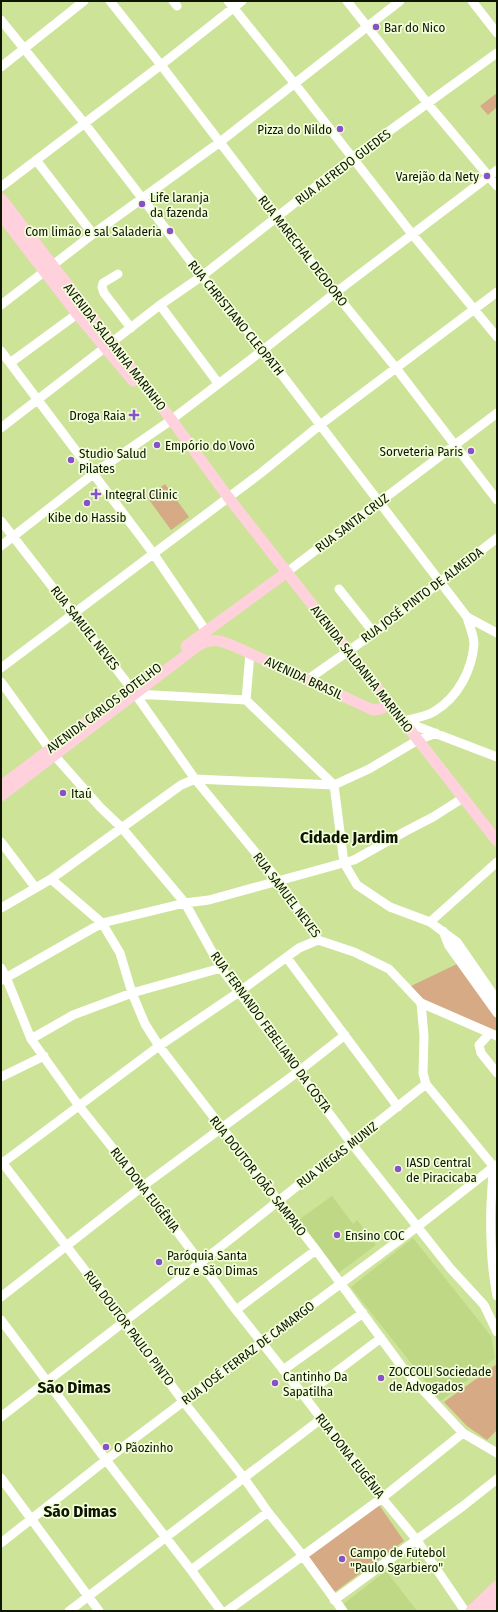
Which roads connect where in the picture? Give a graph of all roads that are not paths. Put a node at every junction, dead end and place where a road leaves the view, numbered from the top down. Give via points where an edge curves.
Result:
1 (84, 1) edge
2 (110, 1) edge
3 (242, 1) edge
4 (347, 1) edge
5 (400, 1) edge
6 (472, 1) edge
7 (231, 4) edge
8 (1, 20) edge
9 (367, 28) junction
10 (497, 33) edge
11 (23, 48) junction
12 (497, 54) edge
13 (161, 65) junction
14 (1, 67) edge
15 (295, 84) junction
16 (428, 104) junction
17 (85, 124) junction
18 (220, 142) junction
19 (352, 158) junction
20 (36, 160) junction
21 (493, 173) edge
22 (497, 186) edge
23 (1, 187) edge
24 (1, 198) edge
25 (142, 198) junction
26 (1, 214) edge
27 (277, 217) junction
28 (93, 234) junction
29 (412, 234) junction
30 (49, 269) junction
31 (118, 274) dead end
32 (202, 276) junction
33 (335, 292) junction
34 (497, 292) edge
35 (1, 305) edge
36 (160, 305) junction
37 (474, 309) junction
38 (77, 314) junction
39 (131, 328) junction
40 (497, 337) edge
41 (109, 345) junction
42 (263, 350) junction
43 (1, 351) edge
44 (10, 363) junction
45 (396, 368) junction
46 (218, 383) junction
47 (38, 400) junction
48 (497, 413) edge
49 (169, 421) junction
50 (320, 425) junction
51 (1, 428) edge
52 (455, 446) junction
53 (93, 474) junction
54 (228, 496) junction
55 (497, 500) edge
56 (379, 503) junction
57 (1, 521) edge
58 (14, 537) junction
59 (497, 538) edge
60 (1, 546) edge
61 (153, 553) junction
62 (287, 572) junction
63 (440, 582) junction
64 (339, 589) dead end
65 (73, 613) junction
66 (467, 618) junction
67 (210, 628) junction
68 (374, 633) junction
69 (497, 633) edge
70 (218, 641) junction
71 (199, 646) junction
72 (348, 651) junction
73 (250, 653) junction
74 (1, 668) edge
75 (307, 680) junction
76 (1, 682) edge
77 (133, 691) junction
78 (246, 700) junction
79 (390, 704) junction
80 (403, 721) junction
81 (436, 734) junction
82 (418, 740) junction
83 (52, 752) junction
84 (497, 757) edge
85 (195, 779) junction
86 (334, 785) junction
87 (1, 786) edge
88 (1, 796) edge
89 (463, 798) junction
90 (122, 828) junction
91 (497, 840) edge
92 (1, 842) edge
93 (497, 862) edge
94 (344, 863) junction
95 (51, 879) junction
96 (279, 881) junction
97 (35, 887) junction
98 (185, 904) junction
99 (1, 908) edge
100 (430, 922) junction
101 (102, 923) junction
102 (318, 940) junction
103 (287, 958) junction
104 (1, 968) edge
105 (221, 968) junction
106 (4, 979) edge
107 (239, 992) junction
108 (132, 993) junction
109 (421, 1003) junction
110 (496, 1007) edge
111 (345, 1035) junction
112 (493, 1035) edge
113 (31, 1039) junction
114 (159, 1046) junction
115 (44, 1056) junction
116 (299, 1072) junction
117 (497, 1073) edge
118 (1, 1078) edge
119 (426, 1084) junction
120 (79, 1106) junction
121 (398, 1107) junction
122 (221, 1128) junction
123 (352, 1144) junction
124 (2, 1162) edge
125 (496, 1166) edge
126 (143, 1186) junction
127 (277, 1201) junction
128 (417, 1227) junction
129 (67, 1246) junction
130 (316, 1250) junction
131 (200, 1263) junction
132 (341, 1284) junction
133 (495, 1284) junction
134 (497, 1296) edge
135 (1, 1297) edge
136 (484, 1305) junction
137 (236, 1310) junction
138 (363, 1313) junction
139 (1, 1320) edge
140 (124, 1321) junction
141 (497, 1332) edge
142 (381, 1338) junction
143 (262, 1342) junction
144 (283, 1370) junction
145 (47, 1381) junction
146 (304, 1396) junction
147 (184, 1401) junction
148 (1, 1417) edge
149 (321, 1419) junction
150 (464, 1432) junction
151 (497, 1453) edge
152 (106, 1460) junction
153 (1, 1478) edge
154 (244, 1478) junction
155 (497, 1479) edge
156 (382, 1498) junction
157 (268, 1512) junction
158 (32, 1520) junction
159 (166, 1538) junction
160 (416, 1539) junction
161 (1, 1543) edge
162 (303, 1556) junction
163 (192, 1570) junction
164 (497, 1586) edge
165 (88, 1596) junction
166 (334, 1600) junction
167 (497, 1600) edge
168 (69, 1611) edge
169 (99, 1611) edge
170 (221, 1611) edge
171 (227, 1611) edge
172 (343, 1611) edge
173 (465, 1611) edge
174 (471, 1611) edge
175 (486, 1611) edge

1 - 11 street
2 - 13 street, RUA MARECHAL DEODORO
3 - 7 street
4 - 9 street
5 - 9 street
6 - 10 street
7 - 13 street
7 - 15 street
8 - 11 street, RUA CHRISTIANO CLEOPATH
9 - 15 street
9 - 16 street
11 - 14 street
11 - 17 street, RUA CHRISTIANO CLEOPATH
12 - 16 street, RUA ALFREDO GUEDES
13 - 17 street
13 - 18 street, RUA MARECHAL DEODORO
15 - 18 street
15 - 19 street
16 - 19 street, RUA ALFREDO GUEDES
16 - 21 street
17 - 20 street
17 - 25 street, RUA CHRISTIANO CLEOPATH
18 - 25 street
18 - 27 street, RUA MARECHAL DEODORO
19 - 27 street, RUA ALFREDO GUEDES
19 - 29 street
20 - 23 street
20 - 28 street
21 - 22 street
21 - 29 street
24 - 30 main road, AVENIDA SALDANHA MARINHO
25 - 28 street
25 - 32 street, RUA CHRISTIANO CLEOPATH
26 - 30 main road, AVENIDA SALDANHA MARINHO
27 - 32 street, RUA ALFREDO GUEDES
27 - 33 street, RUA MARECHAL DEODORO
28 - 30 street
29 - 33 street
29 - 37 street
30 - 35 street
30 - 38 main road, AVENIDA SALDANHA MARINHO
30 - 41 main road, AVENIDA SALDANHA MARINHO
31 - 39 street via 103,283 102,287
32 - 36 street, RUA ALFREDO GUEDES
32 - 42 street, RUA CHRISTIANO CLEOPATH
33 - 42 street
33 - 45 street, RUA MARECHAL DEODORO
34 - 37 street
36 - 39 street, RUA ALFREDO GUEDES
36 - 46 street
37 - 40 street
37 - 45 street
38 - 41 main road, AVENIDA SALDANHA MARINHO
38 - 44 street
39 - 41 street, RUA ALFREDO GUEDES
41 - 47 street, RUA ALFREDO GUEDES
41 - 49 main road, AVENIDA SALDANHA MARINHO
42 - 46 street
42 - 50 street, RUA CHRISTIANO CLEOPATH
43 - 44 street
44 - 47 street
45 - 50 street
45 - 52 street, RUA MARECHAL DEODORO
46 - 49 street
47 - 51 street, RUA ALFREDO GUEDES
47 - 53 street
48 - 52 street, RUA SANTA CRUZ
49 - 53 street
49 - 54 main road, AVENIDA SALDANHA MARINHO
50 - 54 street
50 - 56 street, RUA CHRISTIANO CLEOPATH
52 - 55 street, RUA MARECHAL DEODORO
52 - 56 street, RUA SANTA CRUZ
53 - 58 street
53 - 61 street
54 - 61 street
54 - 62 main road, AVENIDA SALDANHA MARINHO
56 - 62 street, RUA SANTA CRUZ
56 - 63 street, RUA CHRISTIANO CLEOPATH
57 - 58 street, RUA SAMUEL NEVES
58 - 60 street
58 - 65 street, RUA SAMUEL NEVES
59 - 63 street, RUA JOSÉ PINTO DE ALMEIDA
61 - 65 street
61 - 67 street
62 - 67 main road, RUA SANTA CRUZ
62 - 72 main road, AVENIDA SALDANHA MARINHO
63 - 66 street, RUA CHRISTIANO CLEOPATH
63 - 68 street, RUA JOSÉ PINTO DE ALMEIDA
64 - 68 street
65 - 74 street
65 - 77 street, RUA SAMUEL NEVES
66 - 69 street
66 - 80 street via 474,643 469,671 456,692 434,712
67 - 70 main road
67 - 71 main road
67 - 77 main road, AVENIDA CARLOS BOTELHO
68 - 72 street, RUA JOSÉ PINTO DE ALMEIDA
70 - 71 main road via 210,640
70 - 73 main road, AVENIDA BRASIL
71 - 77 main road, AVENIDA CARLOS BOTELHO
72 - 75 street, RUA JOSÉ PINTO DE ALMEIDA
72 - 79 main road, AVENIDA SALDANHA MARINHO
73 - 75 main road, AVENIDA BRASIL
73 - 78 street
75 - 79 main road, AVENIDA BRASIL via 373,710
76 - 83 street, RUA FERNANDO FEBELIANO DA COSTA
77 - 78 street
77 - 83 main road, AVENIDA CARLOS BOTELHO
77 - 85 street, RUA SAMUEL NEVES
78 - 86 street
79 - 80 main road, AVENIDA SALDANHA MARINHO
80 - 81 street
80 - 82 main road, AVENIDA SALDANHA MARINHO
81 - 82 street
81 - 84 street
82 - 86 street via 369,770
82 - 89 main road, AVENIDA SALDANHA MARINHO
83 - 87 main road, AVENIDA CARLOS BOTELHO
83 - 88 main road, AVENIDA CARLOS BOTELHO
83 - 90 street, RUA FERNANDO FEBELIANO DA COSTA
85 - 86 street
85 - 90 street via 181,785
85 - 96 street, RUA SAMUEL NEVES
86 - 94 street
89 - 91 main road, AVENIDA SALDANHA MARINHO
89 - 94 street via 376,849
90 - 95 street
90 - 98 street, RUA FERNANDO FEBELIANO DA COSTA
92 - 97 street
93 - 100 street
94 - 96 street
94 - 100 street via 357,885 373,896 390,906
95 - 97 street
95 - 101 street, RUA DOUTOR JOÃO SAMPAIO
96 - 98 street
96 - 102 street, RUA SAMUEL NEVES
97 - 99 street
98 - 101 street
98 - 105 street, RUA FERNANDO FEBELIANO DA COSTA
100 - 110 street via 458,942
101 - 106 street
101 - 108 street, RUA DOUTOR JOÃO SAMPAIO via 120,953
102 - 103 street via 300,948
102 - 109 street, RUA SAMUEL NEVES via 354,952 389,969
103 - 107 street
103 - 111 street
104 - 106 street, RUA DONA EUGÊNIA
105 - 107 street, RUA FERNANDO FEBELIANO DA COSTA
105 - 108 street
106 - 113 street, RUA DONA EUGÊNIA
107 - 114 street
107 - 116 street, RUA FERNANDO FEBELIANO DA COSTA
108 - 113 street via 72,1015
108 - 114 street, RUA DOUTOR JOÃO SAMPAIO via 145,1024
109 - 112 street
109 - 119 street via 424,1036 423,1073
111 - 116 street
111 - 121 street
112 - 117 street via 479,1045 481,1052
113 - 115 street, RUA DONA EUGÊNIA
114 - 120 street
114 - 122 street, RUA DOUTOR JOÃO SAMPAIO
115 - 118 street
115 - 120 street, RUA DONA EUGÊNIA
116 - 122 street
116 - 123 street, RUA FERNANDO FEBELIANO DA COSTA
119 - 121 street, RUA VIEGAS MUNIZ
119 - 125 street
120 - 124 street
120 - 126 street, RUA DONA EUGÊNIA
121 - 123 street, RUA VIEGAS MUNIZ
122 - 126 street
122 - 127 street, RUA DOUTOR JOÃO SAMPAIO
123 - 127 street, RUA VIEGAS MUNIZ
123 - 128 street, RUA FERNANDO FEBELIANO DA COSTA
124 - 129 street, RUA DOUTOR PAULO PINTO
125 - 128 street, RUA JOSÉ FERRAZ DE CAMARGO
125 - 133 street via 492,1177 490,1231
126 - 129 street
126 - 131 street, RUA DONA EUGÊNIA
127 - 130 street, RUA DOUTOR JOÃO SAMPAIO
127 - 131 street, RUA VIEGAS MUNIZ
128 - 132 street, RUA JOSÉ FERRAZ DE CAMARGO
128 - 136 street, RUA FERNANDO FEBELIANO DA COSTA
129 - 135 street
129 - 140 street, RUA DOUTOR PAULO PINTO
130 - 132 street, RUA DOUTOR JOÃO SAMPAIO
130 - 137 street
131 - 137 street, RUA DONA EUGÊNIA
131 - 140 street, RUA VIEGAS MUNIZ
132 - 138 street, RUA DOUTOR JOÃO SAMPAIO
132 - 143 street, RUA JOSÉ FERRAZ DE CAMARGO
133 - 134 street
133 - 136 street via 492,1298
136 - 141 street
137 - 143 street, RUA DONA EUGÊNIA
138 - 142 street, RUA DOUTOR JOÃO SAMPAIO
138 - 144 street
139 - 145 street
140 - 145 street, RUA VIEGAS MUNIZ
140 - 147 street, RUA DOUTOR PAULO PINTO
142 - 146 street
142 - 150 street, RUA DOUTOR JOÃO SAMPAIO via 405,1371
143 - 144 street, RUA DONA EUGÊNIA
143 - 147 street, RUA JOSÉ FERRAZ DE CAMARGO
144 - 146 street, RUA DONA EUGÊNIA
145 - 148 street, RUA VIEGAS MUNIZ
145 - 152 street
146 - 149 street, RUA DONA EUGÊNIA
147 - 152 street, RUA JOSÉ FERRAZ DE CAMARGO
147 - 154 street, RUA DOUTOR PAULO PINTO
149 - 154 street
149 - 156 street, RUA DONA EUGÊNIA
150 - 151 street, RUA DOUTOR JOÃO SAMPAIO
150 - 156 street
152 - 158 street, RUA JOSÉ FERRAZ DE CAMARGO
152 - 159 street
153 - 158 street
154 - 157 street, RUA DOUTOR PAULO PINTO
154 - 159 street
155 - 160 street via 464,1506
156 - 160 street, RUA DONA EUGÊNIA
156 - 162 street
157 - 162 street, RUA DOUTOR PAULO PINTO
157 - 163 street
158 - 161 street, RUA JOSÉ FERRAZ DE CAMARGO
158 - 165 street
159 - 163 street
159 - 165 street
160 - 166 street
160 - 173 street, RUA DONA EUGÊNIA
162 - 166 street, RUA DOUTOR PAULO PINTO
162 - 171 street
163 - 170 street
164 - 174 main road
165 - 168 street
165 - 169 street
166 - 172 street, RUA DOUTOR PAULO PINTO
167 - 175 main road

